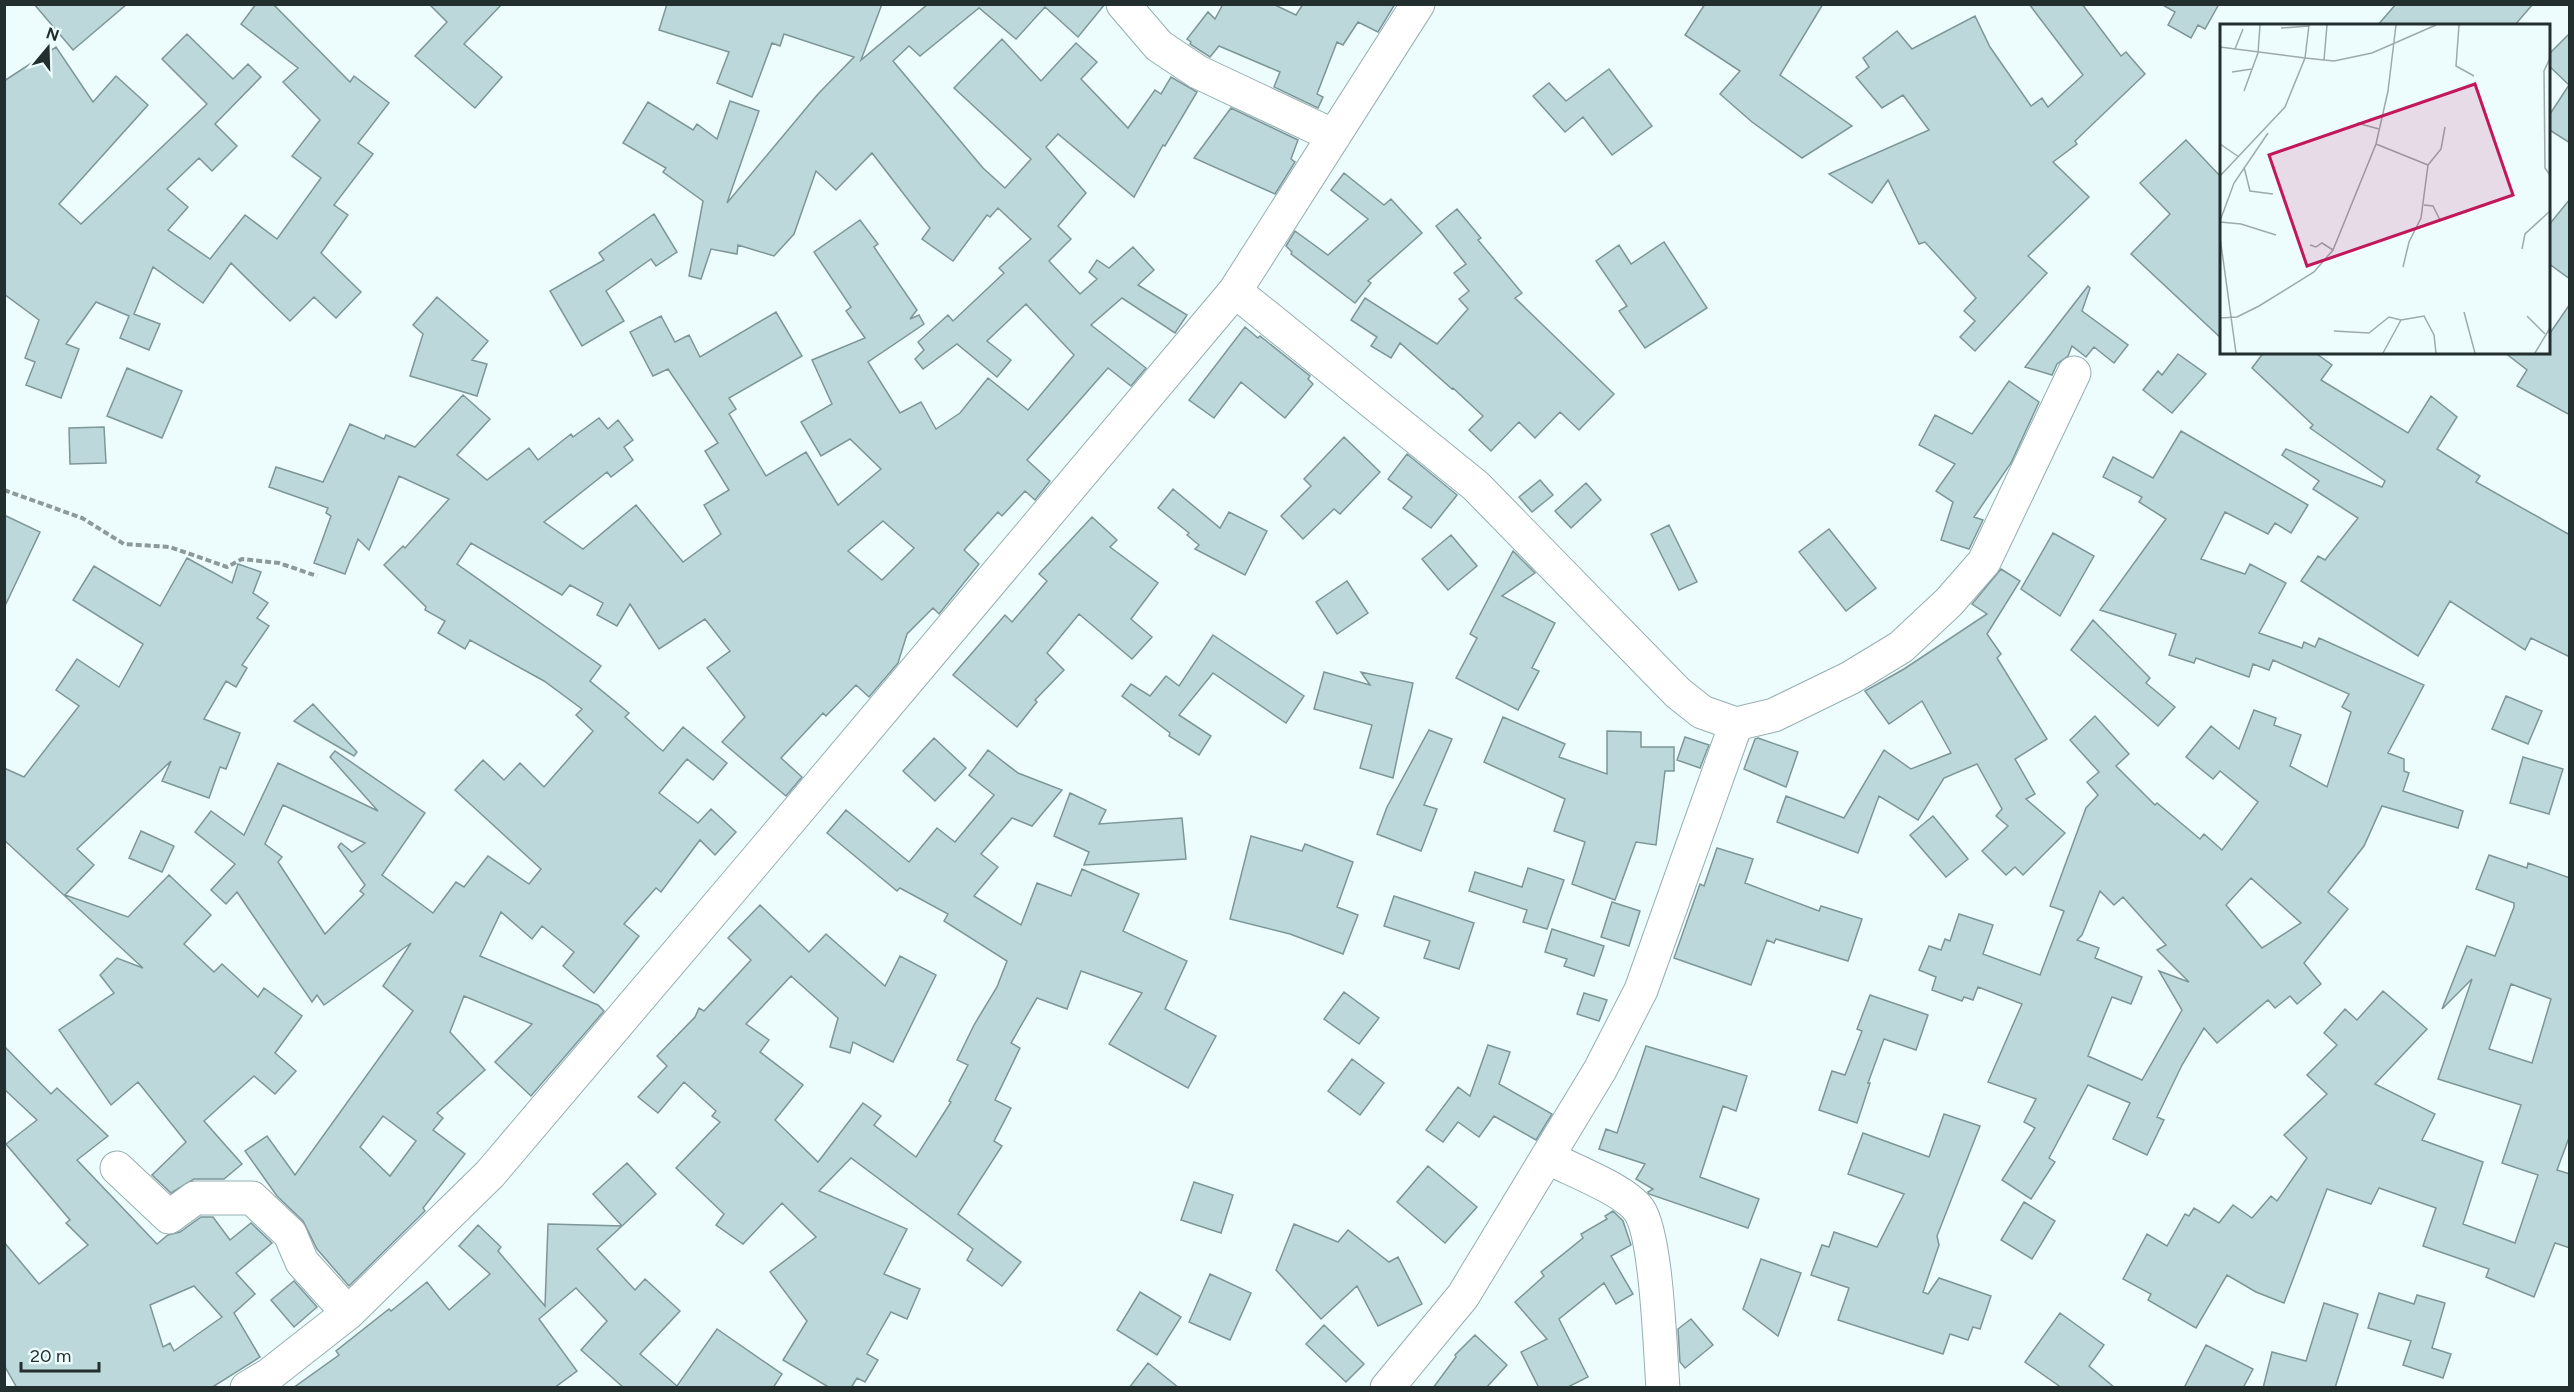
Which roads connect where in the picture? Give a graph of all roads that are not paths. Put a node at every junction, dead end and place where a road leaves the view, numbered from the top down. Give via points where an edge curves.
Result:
1 (1123, 4) edge
2 (1418, 4) edge
3 (1334, 136) junction
4 (1234, 291) junction
5 (2074, 373) dead end
6 (1736, 724) junction
7 (1547, 1157) junction
8 (117, 1168) dead end
9 (348, 1313) junction
10 (247, 1388) edge
11 (1387, 1388) edge
12 (1663, 1388) edge

1 - 3 street via 1159,46 1198,72
2 - 3 street
3 - 4 street
4 - 6 street via 1476,486 1678,693 1702,712
4 - 9 street via 490,1174
5 - 6 street via 1984,562 1949,602 1901,647 1850,678 1774,715
6 - 7 street via 1641,990 1600,1070
7 - 11 street via 1463,1296
7 - 12 street via 1621,1195 1639,1210 1655,1281
8 - 9 street via 169,1217 195,1198 252,1198 290,1234 302,1262
9 - 10 street

